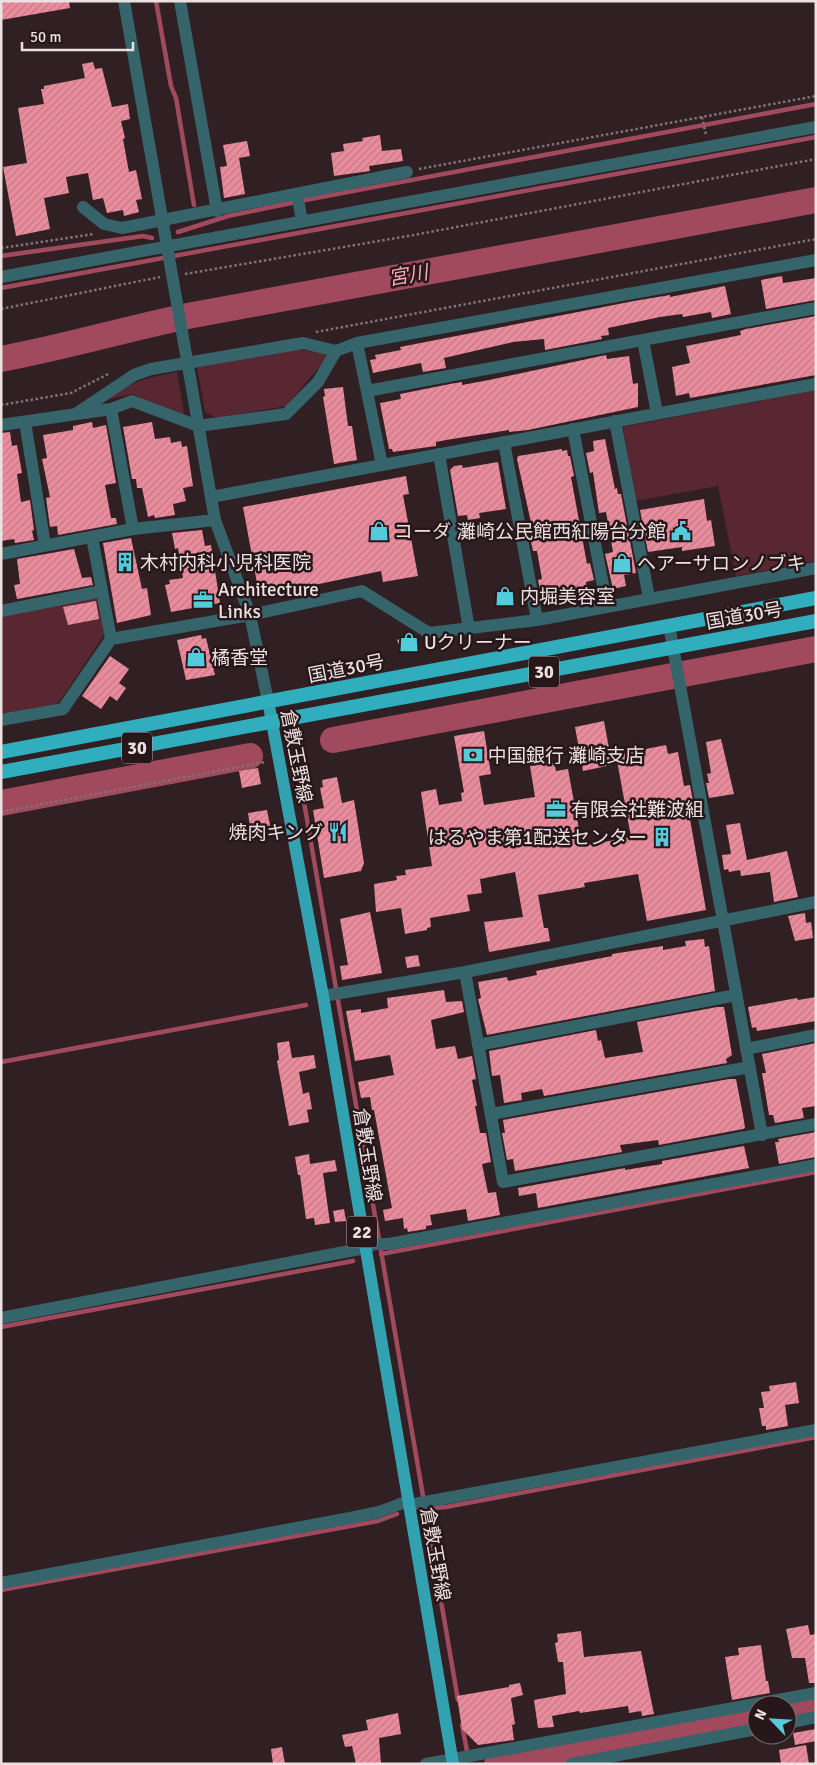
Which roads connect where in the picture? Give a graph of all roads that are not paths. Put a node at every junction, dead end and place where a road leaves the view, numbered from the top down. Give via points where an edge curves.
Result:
1 (124, 1) edge
2 (180, 1) edge
3 (816, 127) edge
4 (407, 172) road end
5 (298, 199) junction
6 (83, 207) dead end
7 (217, 211) junction
8 (302, 221) junction
9 (162, 222) junction
10 (169, 253) junction
11 (816, 260) edge
12 (1, 277) edge
13 (816, 308) edge
14 (643, 340) junction
15 (357, 343) junction
16 (336, 351) junction
17 (187, 359) junction
18 (816, 384) edge
19 (367, 391) junction
20 (111, 409) junction
21 (658, 413) junction
22 (75, 414) junction
23 (615, 421) junction
24 (25, 422) junction
25 (1, 425) edge
26 (198, 426) junction
27 (573, 429) junction
28 (504, 442) junction
29 (439, 454) junction
30 (382, 465) junction
31 (211, 497) junction
32 (215, 520) junction
33 (133, 529) junction
34 (92, 537) junction
35 (45, 546) junction
36 (1, 554) edge
37 (816, 568) edge
38 (102, 591) junction
39 (649, 598) junction
40 (816, 598) edge
41 (608, 606) junction
42 (1, 611) edge
43 (250, 614) junction
44 (537, 620) junction
45 (816, 621) edge
46 (669, 625) junction
47 (470, 629) junction
48 (111, 639) junction
49 (673, 647) junction
50 (268, 701) junction
51 (1, 720) edge
52 (272, 723) junction
53 (1, 752) edge
54 (1, 772) edge
55 (816, 902) edge
56 (723, 920) junction
57 (465, 972) junction
58 (332, 995) junction
59 (736, 996) junction
60 (816, 1035) edge
61 (478, 1045) junction
62 (746, 1048) junction
63 (750, 1067) junction
64 (491, 1114) junction
65 (816, 1124) edge
66 (762, 1135) junction
67 (816, 1165) edge
68 (375, 1245) junction
69 (1, 1318) edge
70 (816, 1430) edge
71 (417, 1503) junction
72 (1, 1583) edge
73 (816, 1693) edge
74 (816, 1717) edge
75 (797, 1721) edge
76 (747, 1730) edge
77 (452, 1761) edge
78 (426, 1764) edge
79 (572, 1764) edge

1 - 9 street
2 - 7 street
3 - 8 street
4 - 5 street
5 - 7 street
5 - 8 street
6 - 9 street via 104,224 122,228
7 - 9 street
8 - 10 street
9 - 10 street
10 - 12 street
10 - 17 street
11 - 15 street
13 - 14 street
14 - 19 street
14 - 21 street
15 - 16 street
15 - 19 street
16 - 17 street via 303,343
16 - 26 street via 318,382 286,414
17 - 22 street via 134,375
17 - 26 street
18 - 21 street
19 - 30 street
20 - 22 street
20 - 26 street via 132,401
20 - 33 street
21 - 23 street
22 - 24 street
23 - 27 street
23 - 39 street
24 - 25 street
24 - 35 street
26 - 31 street
27 - 28 street
27 - 41 street
28 - 29 street
28 - 44 street
29 - 30 street
29 - 47 street
30 - 31 street
31 - 32 street
32 - 33 street
32 - 43 street
33 - 34 street
34 - 35 street
34 - 38 street
35 - 36 street
37 - 39 street
38 - 42 street
38 - 48 street
39 - 41 street
40 - 46 highway, 国道30号 / 30
41 - 44 street
43 - 47 street via 362,591 429,633
43 - 48 street
43 - 50 street
44 - 47 street
45 - 49 highway, 国道30号 / 30
46 - 49 street
46 - 50 highway, 国道30号 / 30
48 - 51 street via 63,708
49 - 52 highway, 国道30号 / 30
49 - 56 street
50 - 52 main road, 倉敷玉野線 / 22
50 - 53 highway, 国道30号 / 30
52 - 54 highway, 国道30号 / 30
52 - 58 main road, 倉敷玉野線 / 22
55 - 56 street
56 - 57 street
56 - 59 street
57 - 58 street
57 - 61 street
58 - 68 main road, 倉敷玉野線 / 22
59 - 61 street
59 - 62 street
60 - 62 street
61 - 64 street
62 - 63 street
63 - 64 street
63 - 66 street
64 - 66 street via 503,1182
65 - 66 street
67 - 68 street
68 - 69 street
68 - 71 main road, 倉敷玉野線 / 22
70 - 71 street
71 - 72 street
71 - 77 main road, 倉敷玉野線 / 22
73 - 77 street
74 - 75 street
76 - 79 street
77 - 78 street

